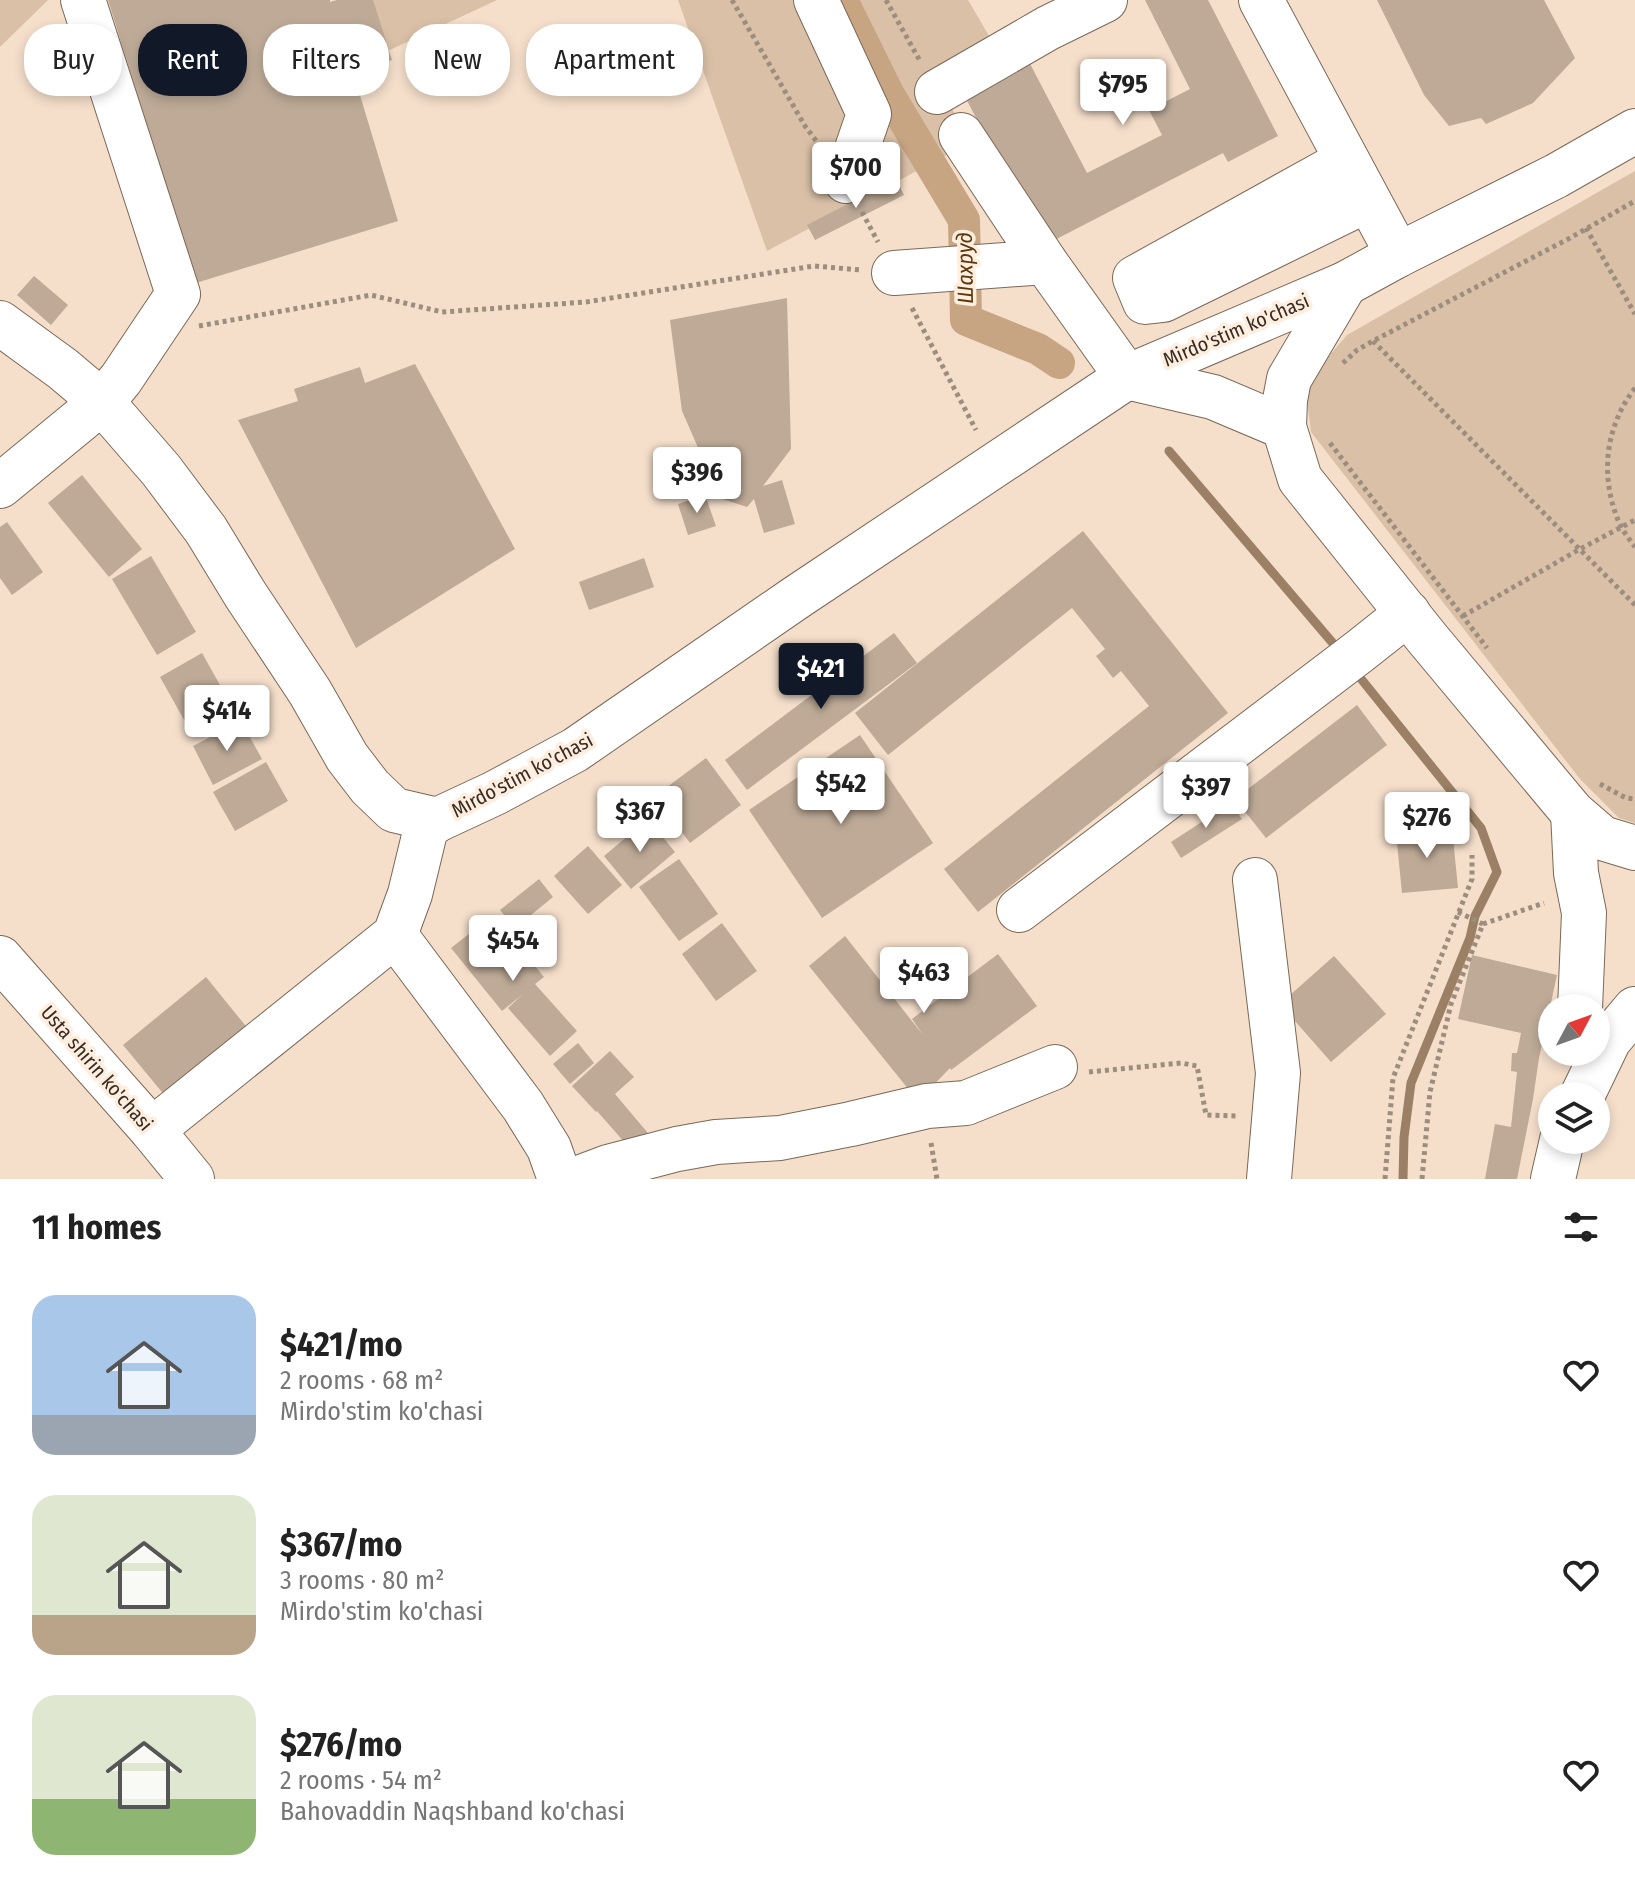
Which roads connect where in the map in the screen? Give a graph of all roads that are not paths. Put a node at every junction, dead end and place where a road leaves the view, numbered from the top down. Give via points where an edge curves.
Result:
1 (83, 0) edge
2 (816, 0) edge
3 (1105, 0) edge
4 (1261, 0) edge
5 (937, 92) dead end
6 (1635, 131) edge
7 (961, 135) dead end
8 (1346, 161) junction
9 (846, 181) road end
10 (1367, 200) junction
11 (1398, 255) junction
12 (1045, 262) junction
13 (894, 273) road end
14 (1345, 284) junction
15 (0, 323) edge
16 (1127, 377) junction
17 (102, 402) junction
18 (1305, 429) junction
19 (0, 486) edge
20 (1408, 613) junction
21 (1582, 796) junction
22 (437, 820) junction
23 (1629, 846) edge
24 (1255, 880) dead end
25 (1019, 910) dead end
26 (395, 935) junction
27 (0, 958) edge
28 (1581, 994) edge
29 (1635, 1009) edge
30 (1055, 1067) road end
31 (1589, 1082) edge
32 (152, 1130) junction
33 (1559, 1154) edge
34 (192, 1179) edge
35 (560, 1179) edge
36 (576, 1179) edge
37 (1269, 1179) edge
38 (1553, 1179) edge

1 - 17 main road via 178,294
2 - 9 main road via 869,114
3 - 5 main road
4 - 8 main road
6 - 11 main road, Mirdo'stim ko'chasi
7 - 12 main road
8 - 10 main road
8 - 10 main road via 1135,278 1145,302 1163,300
10 - 11 main road
11 - 14 main road, Mirdo'stim ko'chasi
12 - 13 main road
12 - 16 main road
14 - 16 main road, Mirdo'stim ko'chasi
14 - 18 main road via 1289,379 1285,400
15 - 17 main road, Mirdo'stim ko'chasi
16 - 18 main road, Mirdo'stim ko'chasi via 1213,397
16 - 22 main road, Mirdo'stim ko'chasi via 575,750
17 - 19 main road
17 - 22 main road, Mirdo'stim ko'chasi via 206,530 370,787 394,810
18 - 20 main road via 1300,479
20 - 21 main road
20 - 25 main road
21 - 23 main road via 1602,838
21 - 28 main road via 1576,873 1584,913
22 - 26 main road via 426,828
24 - 37 main road via 1278,1073
26 - 32 main road
26 - 35 main road via 523,1106 549,1148
27 - 32 main road, Usta shirin ko'chasi
29 - 31 main road via 1609,1040
30 - 36 main road via 966,1103 927,1106 780,1138 677,1149
32 - 34 main road, Usta shirin ko'chasi
33 - 38 main road

